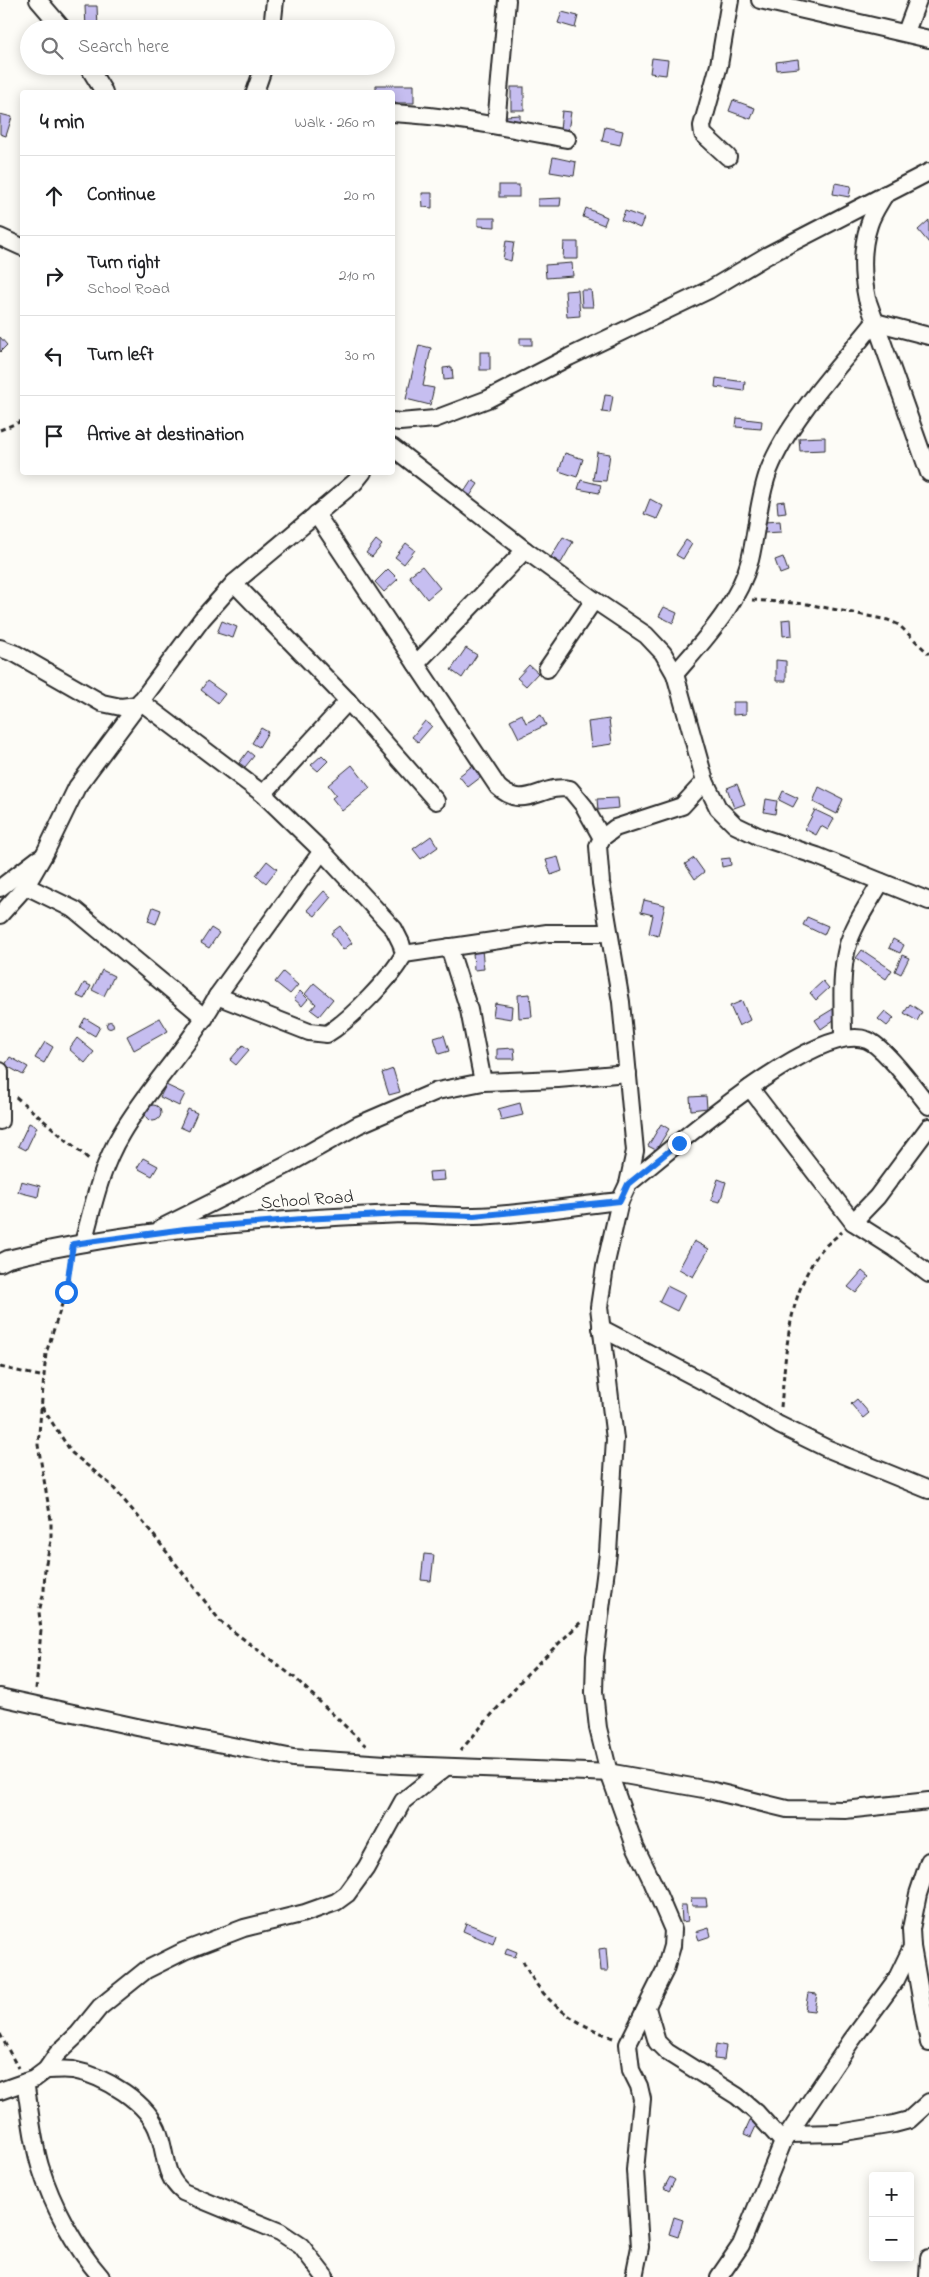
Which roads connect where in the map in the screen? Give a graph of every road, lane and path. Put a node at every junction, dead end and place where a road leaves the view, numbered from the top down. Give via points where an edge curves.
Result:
1 (38, 0) edge
2 (274, 0) edge
3 (507, 0) edge
4 (730, 0) edge
5 (760, 0) edge
6 (918, 0) edge
7 (55, 20) edge
8 (273, 20) edge
9 (906, 32) junction
10 (929, 39) edge
11 (94, 75) edge
12 (261, 75) edge
13 (103, 90) edge
14 (256, 90) edge
15 (395, 113) edge
16 (496, 125) junction
17 (567, 139) dead end
18 (728, 157) dead end
19 (929, 172) edge
20 (885, 194) junction
21 (0, 237) edge
22 (20, 246) edge
23 (876, 322) junction
24 (929, 336) edge
25 (20, 421) edge
26 (395, 421) edge
27 (0, 430) edge
28 (395, 449) edge
29 (929, 473) edge
30 (360, 475) edge
31 (316, 514) junction
32 (524, 550) junction
33 (234, 583) junction
34 (732, 599) junction
35 (594, 600) junction
36 (0, 648) edge
37 (929, 654) edge
38 (416, 664) junction
39 (547, 669) dead end
40 (675, 674) junction
41 (348, 701) junction
42 (139, 703) junction
43 (705, 781) junction
44 (263, 794) junction
45 (436, 801) dead end
46 (602, 838) junction
47 (322, 851) junction
48 (45, 853) junction
49 (880, 882) junction
50 (26, 886) junction
51 (0, 888) edge
52 (929, 901) edge
53 (0, 915) edge
54 (609, 933) junction
55 (449, 947) junction
56 (404, 954) junction
57 (218, 996) junction
58 (205, 1018) junction
59 (843, 1038) junction
60 (628, 1073) junction
61 (0, 1078) edge
62 (483, 1082) junction
63 (750, 1088) junction
64 (929, 1106) edge
65 (0, 1121) edge
66 (929, 1126) edge
67 (103, 1171) junction
68 (628, 1184) junction
69 (620, 1201) junction
70 (853, 1222) junction
71 (148, 1234) junction
72 (78, 1243) junction
73 (0, 1263) edge
74 (929, 1274) edge
75 (601, 1328) junction
76 (0, 1367) edge
77 (44, 1377) junction
78 (42, 1407) junction
79 (779, 1425) junction
80 (929, 1490) edge
81 (583, 1620) dead end
82 (0, 1697) edge
83 (36, 1706) junction
84 (390, 1764) junction
85 (446, 1767) junction
86 (609, 1773) junction
87 (929, 1801) edge
88 (929, 1861) edge
89 (912, 1947) junction
90 (523, 1961) dead end
91 (923, 1978) edge
92 (647, 2008) junction
93 (0, 2034) edge
94 (929, 2043) edge
95 (628, 2044) junction
96 (46, 2070) junction
97 (25, 2082) junction
98 (0, 2091) edge
99 (929, 2102) edge
100 (786, 2138) junction
101 (929, 2258) edge
102 (101, 2277) edge
103 (325, 2277) edge
104 (634, 2277) edge
105 (719, 2277) edge
106 (928, 2277) edge

1 - 7 street
2 - 8 street
3 - 16 street
4 - 18 street via 719,65 702,126 704,134
5 - 9 street
6 - 9 street
9 - 10 street
11 - 13 street
12 - 14 street
15 - 16 street
16 - 17 street
19 - 20 street
20 - 23 street via 869,224 865,244 863,282
20 - 26 street via 709,290 488,399 435,419
21 - 22 street
23 - 24 street
23 - 29 street
23 - 34 street via 785,439 769,470 749,562
25 - 27 path
28 - 32 street
30 - 31 street
31 - 33 street
31 - 38 street
32 - 35 street
32 - 38 street
33 - 41 street
33 - 42 street via 202,619
34 - 37 path via 807,604 888,620 899,624
34 - 40 street via 720,621
35 - 39 street
35 - 40 street via 646,634 663,652
36 - 42 street via 102,703 121,706
38 - 46 street via 464,739 507,796 516,798 570,789
40 - 43 street
41 - 44 street
41 - 45 street
42 - 44 street
42 - 48 street via 77,787
43 - 46 street via 682,806 615,828
43 - 49 street via 718,808 735,825
44 - 47 street
46 - 54 street via 598,859
47 - 56 street via 394,929
47 - 57 street
48 - 50 street
48 - 51 street
49 - 52 street
49 - 59 street via 847,948
50 - 53 street
50 - 58 street via 75,910
54 - 55 street via 547,933
54 - 60 street
55 - 56 street
55 - 62 street via 469,1010
56 - 57 street via 398,966 328,1034 309,1032
57 - 58 street
58 - 67 street via 120,1134
59 - 63 street via 778,1067
59 - 64 street via 866,1040 883,1052
60 - 62 street
60 - 68 street via 635,1151
61 - 65 street
61 - 67 path
62 - 71 street via 437,1091 358,1125 285,1166
63 - 68 street
63 - 70 street
66 - 70 street via 877,1196
67 - 72 street
68 - 69 street
69 - 71 street, School Road via 474,1216 404,1214 302,1219
69 - 75 street via 601,1291
70 - 74 street
70 - 79 path via 821,1251 798,1295 787,1340
71 - 72 street, School Road
72 - 73 street, School Road
72 - 77 path via 46,1353
75 - 79 street via 730,1395
75 - 86 street via 615,1439 594,1692 598,1728
76 - 77 path
77 - 78 path
78 - 83 path via 39,1457 51,1520 51,1541 39,1612
78 - 84 path via 72,1452 110,1484 221,1622 295,1678
79 - 80 street via 861,1464
81 - 85 path via 527,1674
82 - 83 street
83 - 84 street via 293,1758
84 - 85 street
85 - 86 street
85 - 96 street via 403,1801 366,1868 347,1894 336,1902 305,1913 244,1928 146,1970 100,2007
86 - 87 street via 709,1790 787,1809 845,1810
86 - 92 street via 635,1846 673,1930 665,1970
88 - 89 street via 911,1929
89 - 91 street
89 - 100 street via 896,1980
90 - 95 path via 532,1980 567,2016
91 - 94 street
92 - 95 street
92 - 100 street via 657,2042 662,2047 743,2101
93 - 97 path
95 - 104 street via 630,2070 642,2099 636,2170 640,2247
96 - 97 street
96 - 103 street via 72,2070 128,2095 149,2114 159,2133 173,2184 183,2192 280,2232 301,2246
97 - 98 street
97 - 102 street via 40,2165 50,2192 85,2258
99 - 100 street via 909,2120 894,2124
100 - 105 street via 741,2244
101 - 106 street

